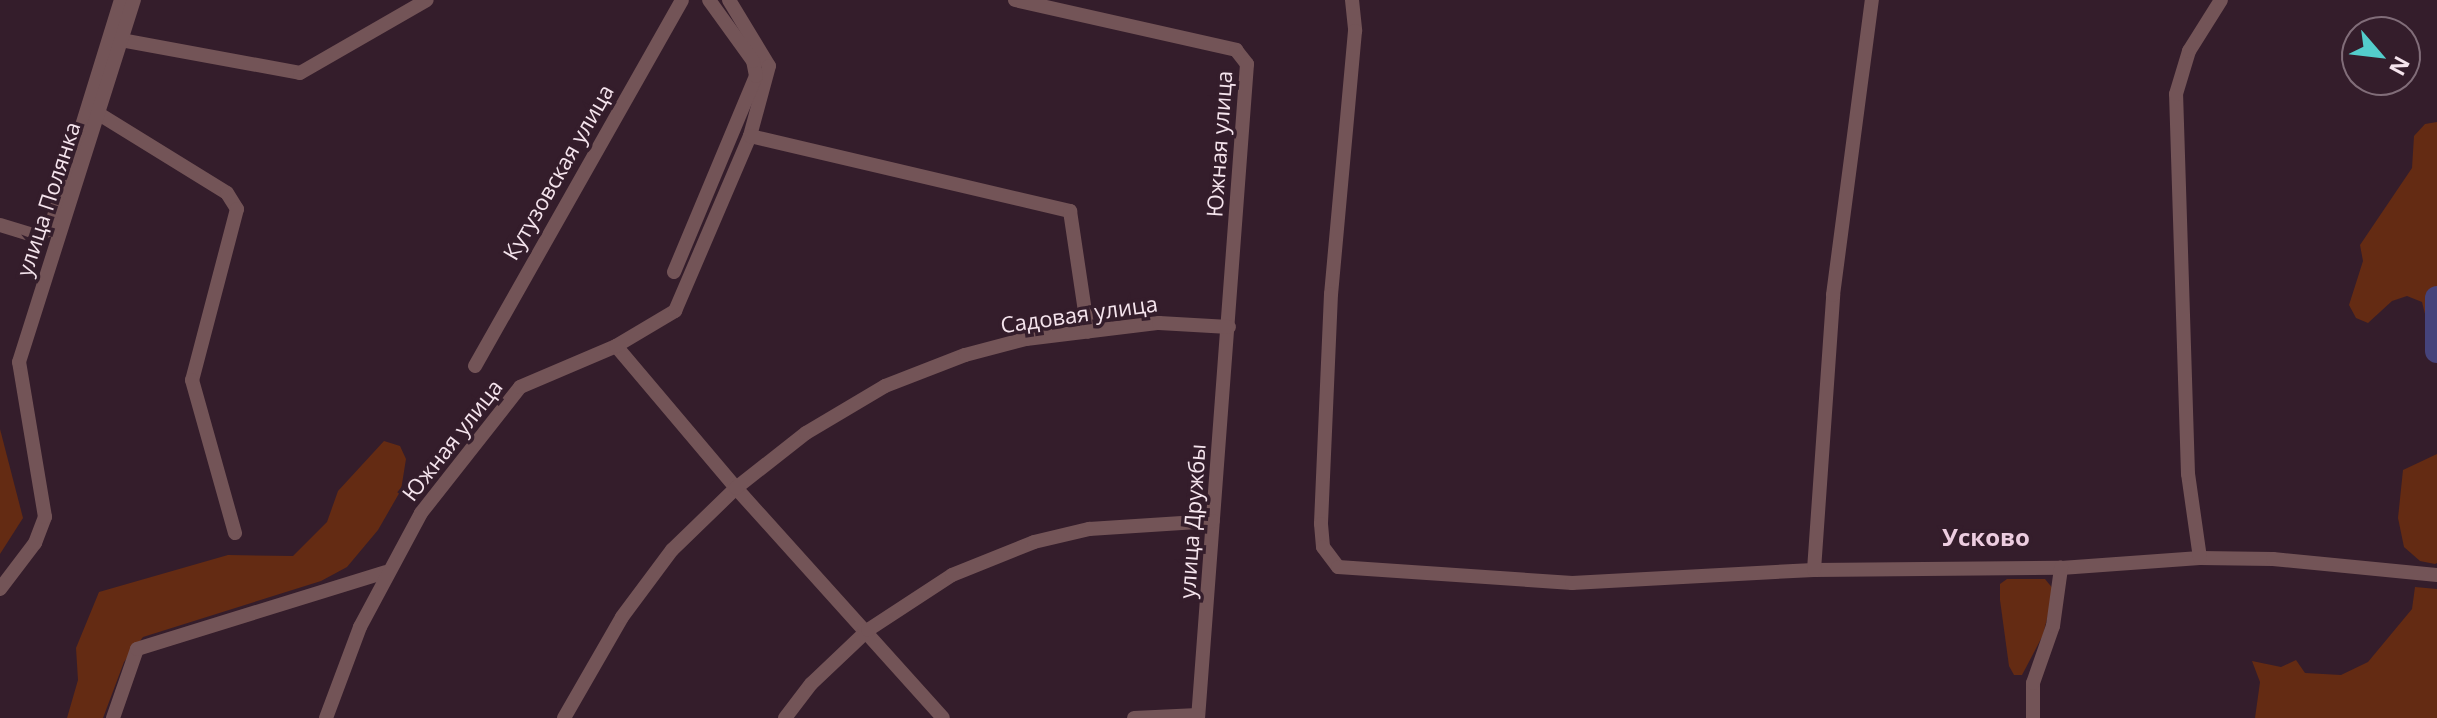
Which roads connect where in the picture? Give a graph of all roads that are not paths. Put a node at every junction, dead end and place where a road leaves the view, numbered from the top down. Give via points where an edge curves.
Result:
1 (121, 0) edge
2 (134, 0) edge
3 (427, 0) edge
4 (682, 0) edge
5 (709, 0) edge
6 (729, 0) edge
7 (1015, 0) edge
8 (1352, 0) edge
9 (1872, 0) edge
10 (2221, 0) edge
11 (121, 40) junction
12 (99, 114) junction
13 (750, 136) junction
14 (0, 225) edge
15 (674, 272) dead end
16 (1229, 327) junction
17 (1088, 332) junction
18 (616, 346) junction
19 (475, 366) dead end
20 (736, 488) junction
21 (1213, 521) junction
22 (235, 533) dead end
23 (2200, 558) junction
24 (2061, 568) junction
25 (1814, 570) junction
26 (385, 572) junction
27 (2437, 575) edge
28 (0, 589) edge
29 (868, 630) junction
30 (1198, 717) edge
31 (113, 718) edge
32 (326, 718) edge
33 (564, 718) edge
34 (785, 718) edge
35 (943, 718) edge
36 (1134, 718) edge
37 (2033, 718) edge

1 - 14 street via 50,229 35,236
2 - 11 street, улица Полянка
3 - 11 street via 300,73
4 - 19 street, Кутузовская улица
5 - 15 street via 753,61 756,76
6 - 13 street, Южная улица via 769,66
7 - 16 street, Южная улица via 1236,50 1245,57
8 - 25 street via 1355,31 1331,294 1321,524 1328,558 1353,570 1572,583
9 - 25 street via 1833,295
10 - 23 street via 2189,51 2176,94 2188,474
11 - 12 street, улица Полянка
12 - 22 street via 227,193 237,209 192,380
12 - 28 street, улица Полянка via 19,362 45,517 35,543
13 - 17 street via 1070,211
13 - 18 street, Южная улица via 682,302
16 - 17 street, Садовая улица via 1159,323
16 - 21 street, улица Дружбы
17 - 20 street, Садовая улица via 1026,339 965,355 885,386 806,433
18 - 20 street
18 - 26 street, Южная улица via 532,379 506,401 421,513
20 - 29 street
20 - 33 street, Садовая улица via 672,550 639,594 580,683
21 - 29 street via 1134,523 1034,542 952,575
21 - 30 street, улица Дружбы
23 - 24 street
23 - 27 street via 2273,559
24 - 25 street
24 - 37 street via 2053,626 2033,683
26 - 31 street via 137,649
26 - 32 street, Южная улица
29 - 34 street via 811,684
29 - 35 street
30 - 36 street

